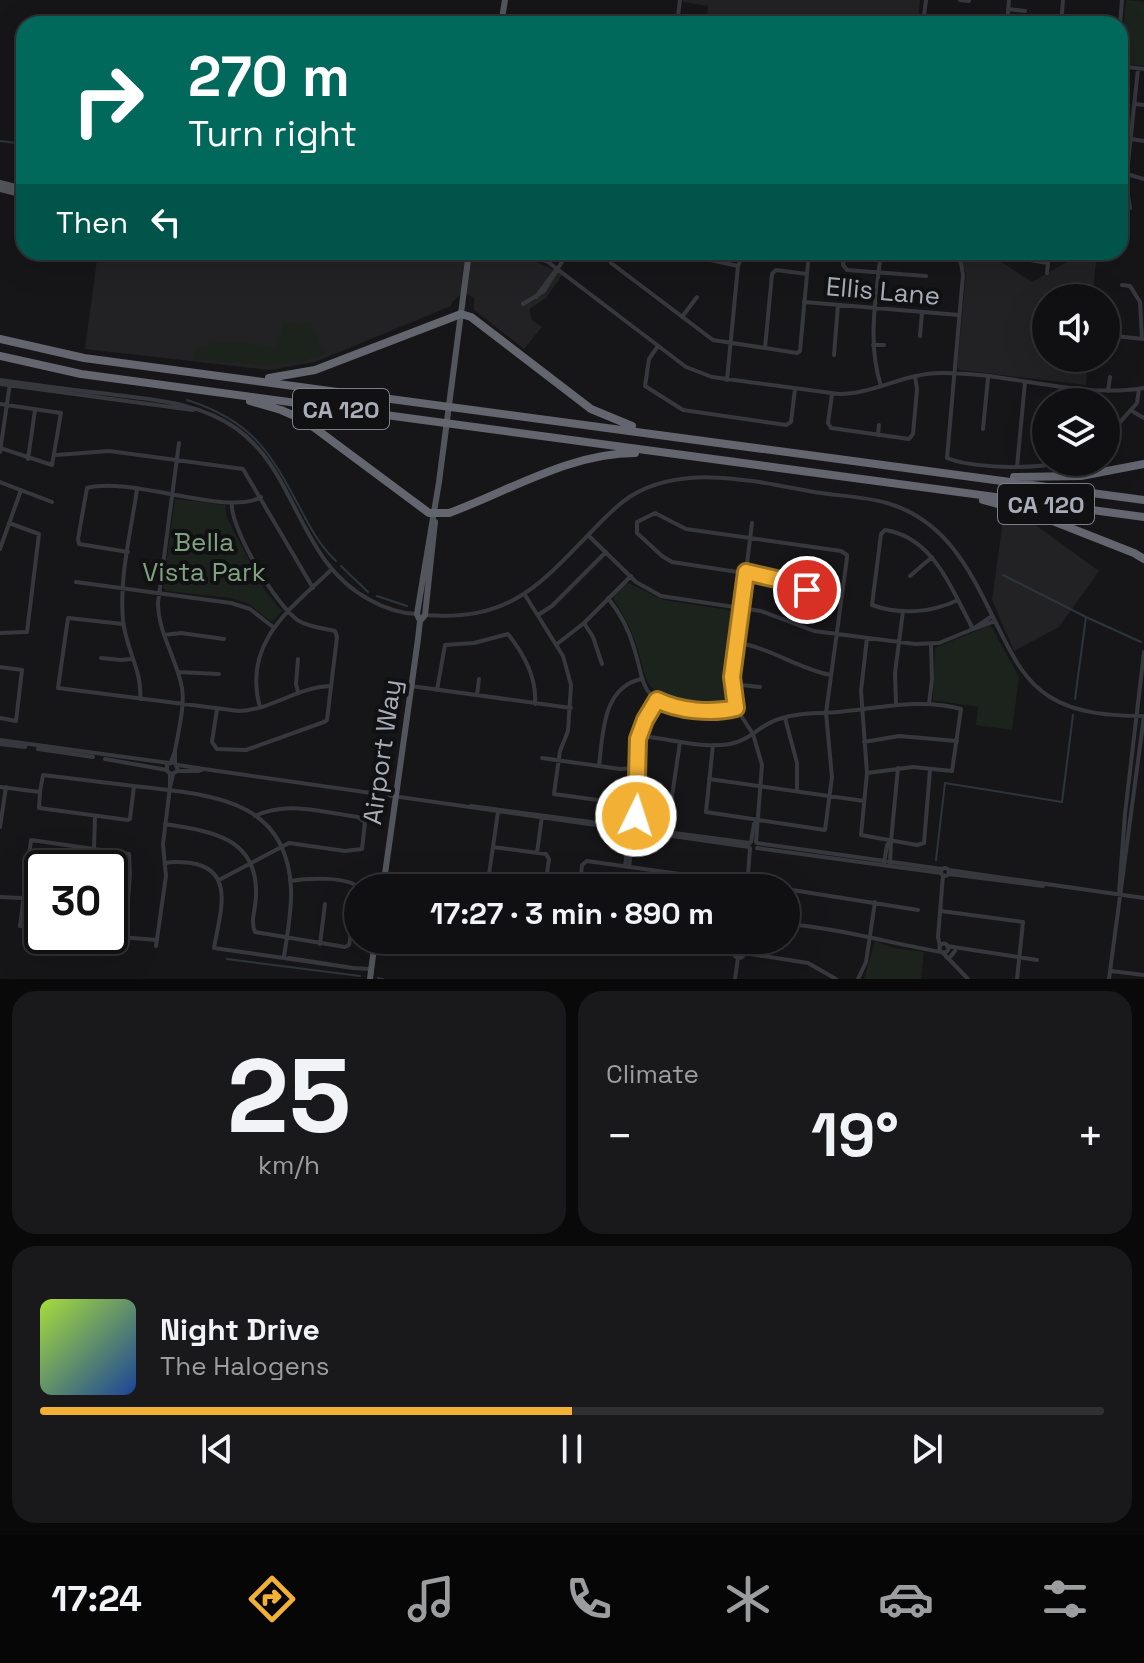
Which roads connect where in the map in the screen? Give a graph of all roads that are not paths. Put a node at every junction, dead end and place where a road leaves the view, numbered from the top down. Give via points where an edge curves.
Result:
1 (960, 0) edge
2 (1009, 0) edge
3 (969, 1) edge
4 (1008, 9) junction
5 (1025, 11) dead end
6 (1008, 16) edge
7 (1141, 69) edge
8 (1135, 104) junction
9 (1144, 105) edge
10 (1131, 139) junction
11 (1144, 141) edge
12 (1128, 164) edge
13 (1128, 185) edge
14 (1130, 208) dead end
15 (468, 260) edge
16 (542, 260) edge
17 (563, 260) edge
18 (611, 260) edge
19 (711, 260) edge
20 (741, 260) edge
21 (808, 260) edge
22 (844, 260) edge
23 (880, 260) edge
24 (958, 260) edge
25 (1030, 260) edge
26 (1048, 260) edge
27 (1048, 263) junction
28 (738, 266) junction
29 (558, 268) junction
30 (1047, 273) dead end
31 (807, 274) junction
32 (879, 274) junction
33 (926, 276) dead end
34 (1122, 285) dead end
35 (697, 297) dead end
36 (804, 302) junction
37 (523, 304) dead end
38 (838, 305) junction
39 (876, 308) junction
40 (922, 312) junction
41 (461, 314) junction
42 (959, 315) junction
43 (682, 317) junction
44 (920, 336) dead end
45 (1120, 337) edge
46 (0, 339) edge
47 (1143, 339) edge
48 (731, 344) junction
49 (873, 345) junction
50 (884, 345) dead end
51 (658, 346) junction
52 (765, 348) junction
53 (834, 355) dead end
54 (0, 356) edge
55 (954, 373) junction
56 (915, 376) junction
57 (229, 377) junction
58 (1110, 377) dead end
59 (988, 378) junction
60 (727, 380) junction
61 (0, 382) edge
62 (1025, 382) junction
63 (10, 383) junction
64 (881, 386) junction
65 (1061, 387) joint
66 (1073, 388) edge
67 (1108, 388) edge
68 (1141, 388) edge
69 (795, 389) junction
70 (1120, 390) edge
71 (211, 391) junction
72 (832, 394) junction
73 (0, 404) edge
74 (7, 405) junction
75 (35, 410) junction
76 (1132, 411) junction
77 (1144, 418) edge
78 (1120, 423) edge
79 (879, 425) dead end
80 (983, 429) dead end
81 (878, 435) junction
82 (682, 437) junction
83 (179, 443) dead end
84 (0, 449) edge
85 (56, 455) junction
86 (683, 455) junction
87 (28, 459) junction
88 (177, 460) junction
89 (863, 462) junction
90 (1143, 465) edge
91 (1032, 466) edge
92 (1017, 467) junction
93 (0, 482) edge
94 (137, 489) junction
95 (21, 490) junction
96 (948, 491) junction
97 (172, 494) junction
98 (261, 497) junction
99 (1144, 500) edge
100 (52, 502) dead end
101 (232, 503) junction
102 (434, 516) junction
103 (1144, 517) edge
104 (9, 523) junction
105 (752, 523) dead end
106 (588, 535) junction
107 (750, 538) junction
108 (0, 549) edge
109 (128, 552) junction
110 (606, 552) junction
111 (1144, 556) edge
112 (932, 557) junction
113 (331, 570) junction
114 (746, 572) junction
115 (631, 576) junction
116 (910, 576) dead end
117 (76, 582) dead end
118 (123, 588) junction
119 (313, 588) junction
120 (159, 593) junction
121 (525, 595) junction
122 (608, 598) junction
123 (841, 598) junction
124 (958, 600) junction
125 (741, 608) junction
126 (903, 610) junction
127 (288, 611) junction
128 (538, 615) junction
129 (421, 617) junction
130 (993, 619) junction
131 (584, 623) junction
132 (123, 624) junction
133 (273, 627) junction
134 (973, 629) junction
135 (0, 633) edge
136 (836, 634) junction
137 (164, 635) junction
138 (867, 638) junction
139 (224, 639) dead end
140 (899, 642) junction
141 (737, 643) junction
142 (557, 644) junction
143 (931, 645) junction
144 (1144, 652) edge
145 (101, 658) dead end
146 (132, 659) junction
147 (298, 659) dead end
148 (602, 664) dead end
149 (0, 667) edge
150 (178, 672) junction
151 (219, 674) dead end
152 (831, 675) junction
153 (479, 679) dead end
154 (641, 679) junction
155 (732, 684) junction
156 (330, 686) junction
157 (411, 686) junction
158 (760, 687) dead end
159 (437, 690) junction
160 (299, 693) junction
161 (477, 695) junction
162 (140, 699) junction
163 (657, 700) junction
164 (535, 704) junction
165 (896, 704) junction
166 (929, 704) junction
167 (182, 705) junction
168 (260, 707) junction
169 (571, 708) junction
170 (736, 708) junction
171 (217, 709) junction
172 (860, 709) junction
173 (826, 713) junction
174 (1137, 716) junction
175 (1144, 716) edge
176 (0, 718) edge
177 (785, 718) junction
178 (753, 734) junction
179 (639, 736) junction
180 (958, 741) junction
181 (0, 742) edge
182 (680, 742) junction
183 (864, 742) junction
184 (713, 745) junction
185 (542, 758) dead end
186 (558, 760) junction
187 (599, 766) junction
188 (172, 768) junction
189 (637, 768) junction
190 (898, 768) junction
191 (930, 770) junction
192 (867, 773) junction
193 (709, 779) junction
194 (134, 786) junction
195 (3, 787) edge
196 (761, 787) junction
197 (169, 788) junction
198 (797, 791) junction
199 (40, 792) junction
200 (396, 796) junction
201 (831, 796) junction
202 (864, 801) junction
203 (469, 806) junction
204 (635, 806) junction
205 (498, 812) junction
206 (95, 816) junction
207 (255, 816) junction
208 (542, 816) junction
209 (757, 821) junction
210 (165, 824) junction
211 (0, 827) edge
212 (632, 828) junction
213 (891, 841) junction
214 (753, 845) junction
215 (281, 846) junction
216 (493, 847) junction
217 (94, 848) junction
218 (30, 850) edge
219 (106, 850) edge
220 (537, 853) junction
221 (128, 854) edge
222 (250, 862) junction
223 (166, 863) junction
224 (887, 864) junction
225 (627, 866) junction
226 (945, 873) junction
227 (385, 874) edge
228 (489, 874) edge
229 (547, 874) edge
230 (582, 874) edge
231 (675, 874) edge
232 (749, 874) edge
233 (219, 880) junction
234 (290, 881) junction
235 (344, 882) edge
236 (24, 890) edge
237 (800, 891) edge
238 (1120, 895) junction
239 (0, 897) edge
240 (23, 897) junction
241 (1144, 898) edge
242 (128, 899) dead end
243 (875, 902) junction
244 (325, 904) dead end
245 (918, 910) dead end
246 (941, 911) junction
247 (800, 926) edge
248 (24, 927) edge
249 (287, 936) junction
250 (870, 936) junction
251 (128, 938) edge
252 (157, 940) junction
253 (320, 944) junction
254 (156, 946) dead end
255 (344, 947) edge
256 (945, 949) junction
257 (963, 950) junction
258 (373, 954) edge
259 (735, 954) edge
260 (743, 954) edge
261 (750, 954) edge
262 (287, 958) junction
263 (738, 958) junction
264 (1021, 958) junction
265 (1037, 960) dead end
266 (371, 969) junction
267 (1110, 971) junction
268 (1144, 975) edge
269 (370, 979) edge
270 (735, 979) edge
271 (836, 979) edge
272 (858, 979) edge
273 (968, 979) edge
274 (1017, 979) edge
275 (1109, 979) edge

1 - 3 street
2 - 4 street
4 - 5 street
4 - 6 street
7 - 8 street
8 - 9 street
8 - 10 street
10 - 11 street
10 - 12 street
13 - 14 street
15 - 41 main road, Airport Way
16 - 29 street
17 - 29 street
18 - 43 street
19 - 28 street
20 - 28 street
21 - 31 street
22 - 32 street via 845,269
23 - 32 street
24 - 42 street via 963,271
25 - 27 street
26 - 27 street
27 - 30 street
28 - 48 street
29 - 37 street via 536,297
29 - 51 street
31 - 36 street
31 - 52 street via 773,272
32 - 33 street
32 - 39 street
34 - 47 street via 1130,286 1140,302
35 - 43 street
36 - 38 street, Ellis Lane
36 - 52 street via 799,352
38 - 39 street, Ellis Lane
38 - 53 street
39 - 40 street, Ellis Lane
39 - 49 street
40 - 42 street, Ellis Lane
40 - 44 street
41 - 57 highway via 299,375
41 - 82 highway via 591,409 627,425
41 - 102 main road, Airport Way
42 - 55 street
43 - 48 street via 713,340
45 - 47 street
46 - 57 highway, CA 120 via 84,358
48 - 52 street
48 - 60 street
49 - 50 street
49 - 64 street
51 - 60 street via 695,371
51 - 69 street via 649,359 645,386 683,410 786,425 791,422
54 - 71 highway, CA 120 via 81,374
55 - 56 street
55 - 59 street
55 - 92 street via 947,458
56 - 64 street
56 - 81 street via 912,437
57 - 82 highway, CA 120
58 - 67 street
59 - 62 street
59 - 80 street
60 - 69 street
61 - 63 street
62 - 65 street
62 - 92 street
63 - 74 street
63 - 113 street via 177,403 238,430 274,473
64 - 72 street
65 - 66 street
68 - 70 street
68 - 76 street
69 - 72 street
71 - 86 highway, CA 120
71 - 102 highway via 304,420
72 - 81 street via 831,428
73 - 74 street
74 - 75 street
74 - 84 street
75 - 85 street via 61,413
75 - 87 street
76 - 77 street
76 - 78 street
79 - 81 street
82 - 89 highway, CA 120
83 - 88 street
84 - 87 street
85 - 87 street via 54,463
85 - 88 street via 109,451
86 - 96 highway, CA 120
86 - 102 highway via 604,455
88 - 97 street
88 - 98 street via 243,469
89 - 90 highway via 1022,478 1091,475
89 - 99 highway, CA 120
91 - 92 street
93 - 95 street
94 - 97 street
94 - 109 street
94 - 109 street via 85,490 79,544
95 - 100 street
95 - 104 street
96 - 103 highway, CA 120
96 - 111 highway via 1029,512
97 - 101 street
97 - 120 street
98 - 101 street
98 - 119 street
101 - 127 street via 235,523 270,590
102 - 129 main road, Airport Way
104 - 108 street
104 - 135 street via 39,534 27,632
105 - 107 street
106 - 110 street
106 - 121 street
106 - 130 street via 631,496 673,480 754,482 879,501 923,519 946,538
107 - 114 street
107 - 114 street via 680,528 655,513 636,526 662,556
107 - 123 street via 841,551 847,555
109 - 118 street
110 - 115 street
110 - 128 street
112 - 116 street
112 - 124 street
112 - 126 street via 905,535 888,530 881,534 872,605
113 - 119 street
113 - 129 street via 373,602
114 - 123 street
114 - 125 street
115 - 122 street
115 - 125 street via 661,596
117 - 118 street
118 - 120 street
118 - 132 street
119 - 127 street
120 - 133 street via 238,604
120 - 137 street
121 - 128 street
121 - 129 street via 483,613
122 - 131 street
122 - 154 street via 634,647
123 - 136 street
124 - 126 street via 932,611
124 - 134 street
125 - 136 street
125 - 141 street
126 - 140 street
127 - 133 street
127 - 156 street via 337,634
128 - 142 street
129 - 157 main road, Airport Way
130 - 134 street
130 - 174 street via 1018,665 1047,695 1078,709
131 - 142 street
131 - 148 street
132 - 146 street
132 - 162 street via 68,618 59,689
133 - 168 street via 258,666
134 - 143 street
136 - 138 street
136 - 152 street
137 - 139 street
137 - 150 street
138 - 140 street
138 - 172 street
140 - 143 street
140 - 165 street
141 - 152 street
141 - 155 street
142 - 169 street via 569,674
143 - 166 street
144 - 174 street
145 - 146 street
146 - 162 street
147 - 160 street
149 - 176 street via 22,670 16,721
150 - 151 street
150 - 167 street
152 - 173 street
153 - 161 street
154 - 163 street
154 - 187 street via 622,688 608,707
155 - 158 street
155 - 170 street
156 - 160 street
156 - 171 street via 327,720 246,750 213,746
157 - 159 street
157 - 200 main road, Airport Way
159 - 161 street
159 - 164 street via 445,645 508,634 533,677
160 - 168 street
161 - 164 street
162 - 167 street
163 - 170 street via 712,711
163 - 179 street
164 - 169 street
165 - 166 street
165 - 172 street
166 - 180 street via 961,709
167 - 171 street
167 - 188 street
168 - 171 street
169 - 186 street
170 - 178 street
172 - 173 street
172 - 183 street
173 - 177 street
173 - 201 street
174 - 175 street
174 - 238 street
175 - 238 street
177 - 178 street
177 - 198 street via 796,754
178 - 184 street via 739,742
178 - 196 street via 762,765
179 - 182 street
179 - 189 street
180 - 183 street via 899,736
180 - 191 street via 952,771
181 - 188 street
182 - 184 street
182 - 204 street via 671,808
183 - 192 street
184 - 193 street
185 - 186 street
186 - 187 street
186 - 204 street via 556,795
187 - 189 street
188 - 197 street
188 - 200 street
189 - 204 street
190 - 191 street
190 - 192 street
190 - 213 street
191 - 213 street via 924,843
192 - 202 street
193 - 196 street
193 - 209 street via 706,812
194 - 197 street
194 - 199 street via 43,775
194 - 206 street via 130,819
195 - 199 street
195 - 211 street
196 - 198 street
196 - 209 street
197 - 207 street via 227,800
197 - 210 street
198 - 201 street
199 - 206 street via 39,808
200 - 203 street
200 - 227 main road, Airport Way
201 - 202 street
201 - 209 street via 825,830
202 - 213 street via 861,835
203 - 205 street
203 - 208 street
204 - 212 street
205 - 208 street
205 - 216 street
206 - 217 street
207 - 215 street
207 - 215 street via 296,807 365,822 359,852 299,843
208 - 212 street
208 - 220 street
209 - 214 street
210 - 222 street via 223,836
210 - 223 street
212 - 214 street
212 - 225 street
213 - 224 street
214 - 224 street
214 - 232 street
215 - 222 street
215 - 234 street
216 - 220 street
216 - 228 street
217 - 218 street via 31,840
217 - 219 street
220 - 229 street via 549,859
221 - 242 street
222 - 233 street
222 - 249 street via 256,886 253,929
223 - 233 street via 202,865
223 - 252 street
224 - 226 street
225 - 230 street via 587,861
225 - 231 street
226 - 238 street
226 - 246 street
233 - 262 street via 214,948
234 - 235 street
234 - 249 street
236 - 240 street
237 - 243 street
238 - 241 street
238 - 267 street
239 - 240 street
240 - 248 street
243 - 245 street
243 - 250 street
244 - 253 street
246 - 256 street via 939,932
246 - 264 street via 1024,924
247 - 250 street
249 - 253 street
249 - 262 street
250 - 256 street via 896,945
250 - 272 street
251 - 252 street
252 - 254 street
253 - 255 street
256 - 257 street
256 - 257 street
256 - 273 street
257 - 264 street
258 - 266 main road
259 - 263 street
260 - 263 street
261 - 271 street via 808,963
262 - 266 street
263 - 270 street
264 - 265 street
264 - 274 street
266 - 269 main road
267 - 268 street
267 - 275 street

